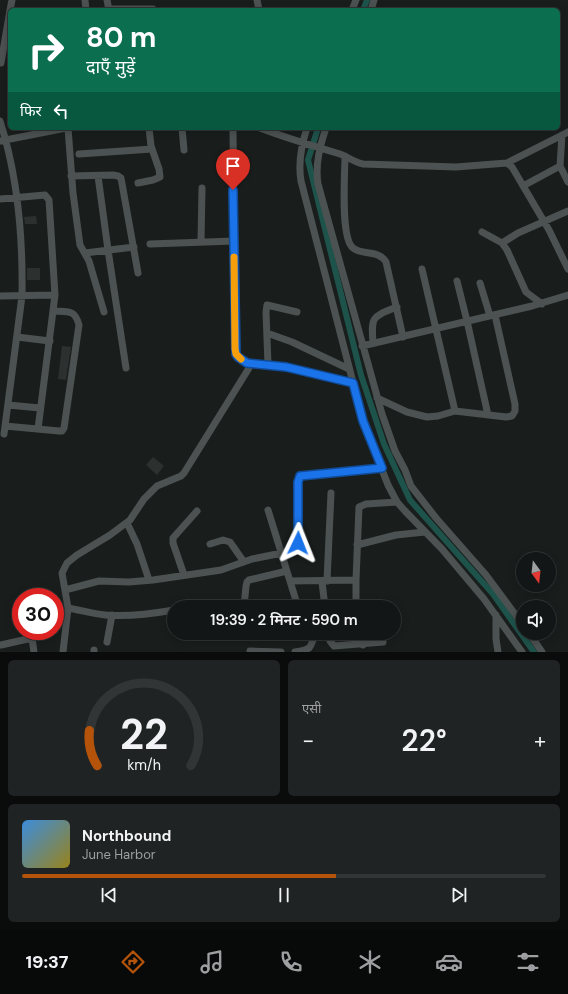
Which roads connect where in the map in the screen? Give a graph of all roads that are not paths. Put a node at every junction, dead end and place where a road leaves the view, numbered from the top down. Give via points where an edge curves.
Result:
1 (8, 22) edge
2 (1, 64) dead end
3 (0, 121) edge
4 (56, 130) edge
5 (67, 130) edge
6 (149, 130) edge
7 (182, 130) edge
8 (233, 130) edge
9 (266, 130) edge
10 (307, 130) edge
11 (325, 130) edge
12 (565, 133) edge
13 (2, 140) edge
14 (304, 144) junction
15 (319, 148) junction
16 (152, 149) junction
17 (184, 150) dead end
18 (79, 154) dead end
19 (345, 156) junction
20 (507, 163) junction
21 (560, 166) junction
22 (72, 176) junction
23 (98, 176) junction
24 (138, 182) dead end
25 (568, 182) edge
26 (523, 186) junction
27 (202, 188) dead end
28 (17, 197) junction
29 (0, 199) edge
30 (568, 211) edge
31 (544, 222) junction
32 (482, 232) dead end
33 (234, 241) junction
34 (201, 242) junction
35 (502, 243) junction
36 (150, 244) dead end
37 (134, 246) junction
38 (108, 250) junction
39 (85, 253) junction
40 (422, 269) dead end
41 (568, 269) edge
42 (138, 273) dead end
43 (457, 281) dead end
44 (480, 284) dead end
45 (55, 295) junction
46 (568, 295) edge
47 (0, 296) edge
48 (22, 296) junction
49 (542, 304) junction
50 (397, 307) junction
51 (53, 311) junction
52 (104, 312) dead end
53 (297, 312) dead end
54 (492, 316) junction
55 (467, 322) junction
56 (436, 329) junction
57 (267, 332) junction
58 (403, 336) junction
59 (17, 337) junction
60 (50, 341) junction
61 (373, 343) junction
62 (362, 346) junction
63 (247, 363) junction
64 (268, 365) junction
65 (126, 368) dead end
66 (349, 369) junction
67 (353, 383) junction
68 (377, 398) junction
69 (8, 405) junction
70 (40, 408) junction
71 (455, 411) junction
72 (488, 415) junction
73 (38, 429) junction
74 (382, 468) junction
75 (331, 493) dead end
76 (397, 502) junction
77 (268, 510) dead end
78 (197, 511) dead end
79 (127, 523) junction
80 (425, 532) junction
81 (210, 544) dead end
82 (357, 544) junction
83 (281, 553) junction
84 (244, 562) junction
85 (287, 571) junction
86 (184, 575) junction
87 (149, 580) junction
88 (356, 580) junction
89 (290, 581) junction
90 (325, 582) junction
91 (65, 590) junction
92 (245, 600) edge
93 (296, 600) edge
94 (325, 600) edge
95 (356, 600) edge
96 (68, 608) junction
97 (167, 611) edge
98 (112, 615) junction
99 (496, 615) junction
100 (516, 616) edge
101 (15, 640) edge
102 (33, 640) edge
103 (313, 640) edge
104 (330, 640) edge
105 (362, 640) edge
106 (534, 640) edge
107 (107, 642) dead end
108 (383, 642) dead end
109 (363, 644) junction
110 (1, 645) dead end
111 (250, 651) edge
112 (34, 652) edge
113 (63, 652) edge
114 (281, 652) edge
115 (296, 652) edge
116 (498, 652) edge
117 (522, 652) edge
118 (542, 652) edge

1 - 2 street
3 - 13 street
4 - 13 street
5 - 22 street
6 - 16 street
7 - 17 street
8 - 33 street
9 - 14 street
10 - 14 street
11 - 15 street
12 - 20 street
12 - 21 street
13 - 28 street
14 - 15 street
14 - 66 street via 299,164 302,181
15 - 19 street
15 - 62 street via 318,184
16 - 18 street
16 - 24 street via 160,169 160,177
19 - 20 street via 363,164 456,167
19 - 50 street via 346,236 356,250 379,254 386,262
20 - 26 street
21 - 25 street
21 - 26 street
22 - 23 street
22 - 39 street via 80,245
23 - 37 street via 113,175 121,178
23 - 38 street
26 - 31 street
27 - 34 street
28 - 29 street
28 - 45 street via 44,195 49,200
28 - 48 street
30 - 31 street
31 - 35 street
31 - 41 street
32 - 35 street
33 - 34 street
33 - 63 street via 235,349 238,357
34 - 36 street
35 - 49 street via 526,292
37 - 38 street
37 - 42 street
38 - 39 street
38 - 65 street
39 - 52 street
40 - 56 street
43 - 55 street
44 - 54 street
45 - 48 street
45 - 51 street
46 - 49 street
47 - 48 street
48 - 59 street
49 - 54 street
50 - 58 street
50 - 61 street via 373,320
51 - 60 street
51 - 73 street via 75,315 79,326 64,428 62,431
53 - 57 street via 267,305
54 - 55 street
54 - 72 street via 515,411 510,417
55 - 56 street
55 - 72 street
56 - 58 street
56 - 71 street
57 - 64 street
57 - 66 street
58 - 61 street
59 - 60 street
59 - 69 street
60 - 70 street
61 - 62 street
62 - 68 street
63 - 64 street
63 - 79 street via 249,368 184,473 154,489
64 - 67 street
66 - 67 street
67 - 74 street via 363,421
68 - 71 street via 407,412 427,417
68 - 100 street via 395,451 411,486 486,575
69 - 70 street
69 - 73 street via 4,430
70 - 73 street
71 - 72 street
74 - 76 street
74 - 83 street via 300,476 297,547
75 - 90 street
76 - 80 street
76 - 82 street via 366,504 359,507
77 - 83 street
78 - 86 street via 173,538
79 - 87 street
79 - 91 street via 67,563 62,573
80 - 82 street via 396,535
80 - 99 street
81 - 84 street via 223,540 230,542
82 - 88 street
83 - 84 street
83 - 85 street
84 - 86 street via 221,570
85 - 89 street
85 - 92 street via 249,580
86 - 87 street
87 - 91 street via 99,581
88 - 90 street
88 - 95 street
89 - 90 street
89 - 93 street
90 - 94 street
91 - 96 street
96 - 98 street
96 - 113 street
97 - 98 street
98 - 107 street
99 - 116 street
99 - 117 street
101 - 110 street
102 - 112 street
103 - 115 street via 310,649
104 - 109 street via 334,646
105 - 109 street
106 - 118 street
108 - 109 street
111 - 114 street

